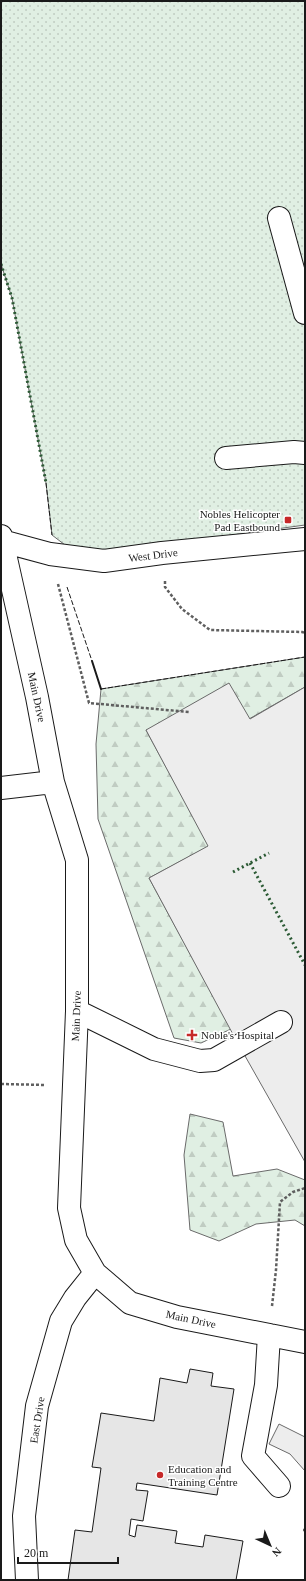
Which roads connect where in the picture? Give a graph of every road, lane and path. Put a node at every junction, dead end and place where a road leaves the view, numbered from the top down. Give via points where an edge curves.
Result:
1 (280, 218) dead end
2 (305, 313) edge
3 (305, 453) edge
4 (226, 458) dead end
5 (2, 539) edge
6 (305, 539) edge
7 (162, 553) junction
8 (50, 554) junction
9 (305, 633) edge
10 (189, 712) dead end
11 (53, 782) junction
12 (1, 788) edge
13 (77, 1011) junction
14 (281, 1022) dead end
15 (1, 1084) edge
16 (48, 1085) dead end
17 (305, 1188) edge
18 (95, 1273) junction
19 (271, 1311) dead end
20 (269, 1334) junction
21 (305, 1342) edge
22 (279, 1486) dead end
23 (27, 1580) edge

1 - 2 street
3 - 4 street
5 - 8 street, West Drive
5 - 11 street, Main Drive
6 - 7 street, West Drive
7 - 8 street, West Drive via 104,561
7 - 9 path via 165,587 182,609 210,630
8 - 10 path via 89,703
11 - 12 street
11 - 13 street, Main Drive via 77,860
13 - 14 street via 154,1049 200,1061 214,1060
13 - 18 street, Main Drive via 69,1208 76,1240
15 - 16 path
17 - 19 path via 293,1192 280,1202
18 - 20 street, Main Drive via 130,1303 177,1317
18 - 23 street, East Drive via 74,1298 61,1321 37,1406 24,1516
20 - 21 street, Main Drive
20 - 22 street via 266,1385 253,1456

